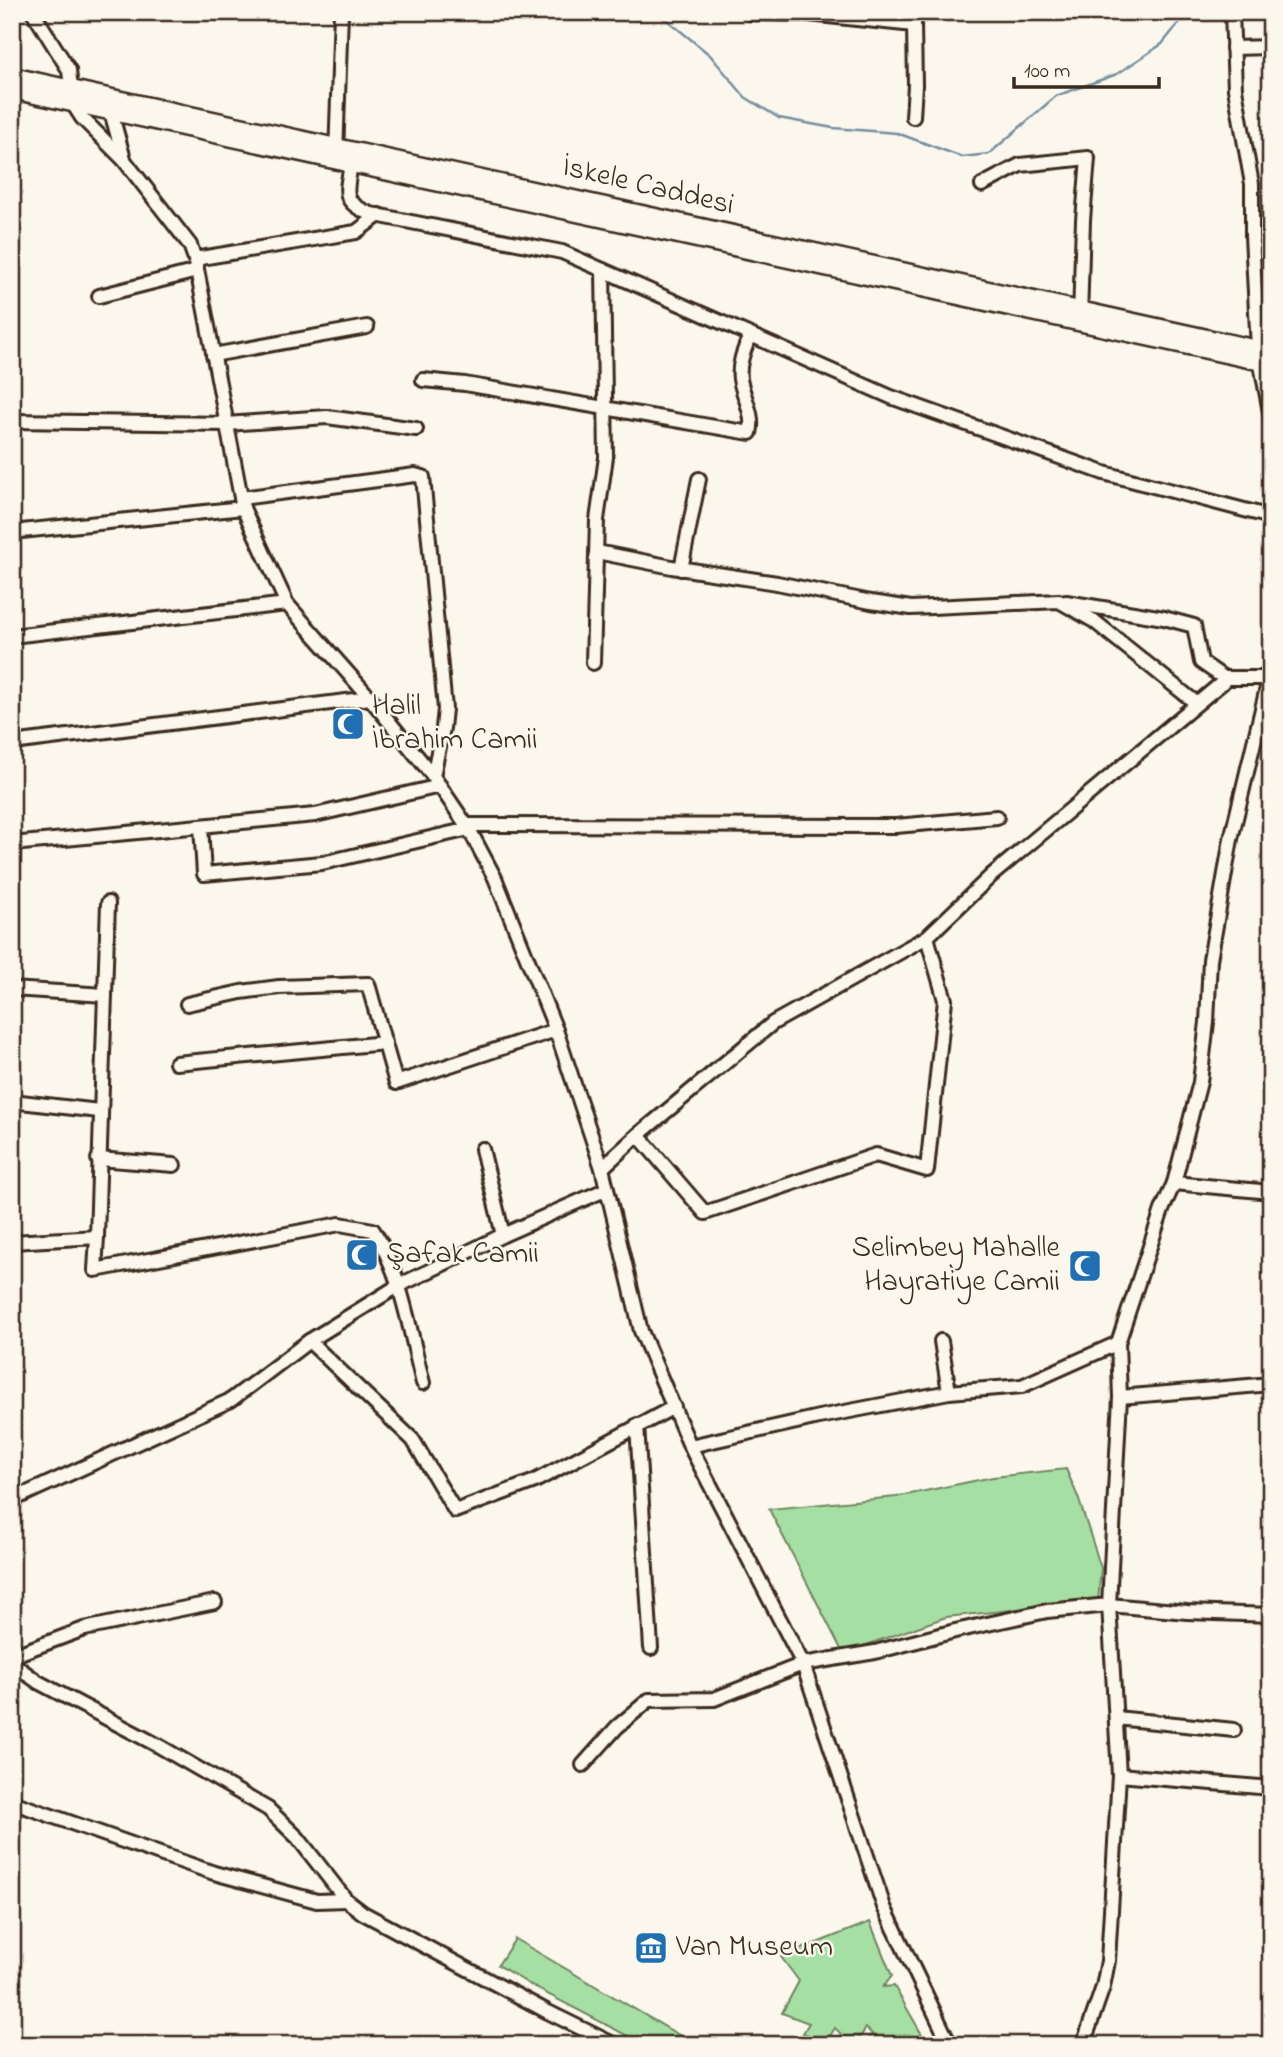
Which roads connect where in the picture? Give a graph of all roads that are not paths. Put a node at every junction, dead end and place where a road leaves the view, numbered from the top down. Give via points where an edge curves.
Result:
1 (33, 12) edge
2 (341, 12) edge
3 (1232, 12) edge
4 (751, 13) edge
5 (915, 18) edge
6 (1271, 47) edge
7 (1233, 48) junction
8 (12, 76) edge
9 (12, 90) edge
10 (72, 96) junction
11 (111, 112) junction
12 (913, 117) dead end
13 (341, 158) junction
14 (124, 160) junction
15 (982, 185) dead end
16 (379, 215) junction
17 (196, 265) junction
18 (603, 270) junction
19 (99, 296) dead end
20 (1080, 315) junction
21 (368, 327) dead end
22 (750, 337) junction
23 (213, 355) junction
24 (1265, 356) edge
25 (423, 380) dead end
26 (606, 410) junction
27 (1271, 416) edge
28 (12, 421) edge
29 (226, 424) junction
30 (416, 429) dead end
31 (699, 479) dead end
32 (242, 503) junction
33 (1271, 517) edge
34 (12, 533) edge
35 (597, 552) junction
36 (681, 569) junction
37 (1059, 601) junction
38 (288, 604) junction
39 (12, 636) edge
40 (593, 663) dead end
41 (1270, 676) edge
42 (1224, 678) junction
43 (370, 698) junction
44 (1196, 703) junction
45 (12, 743) edge
46 (437, 781) junction
47 (997, 817) dead end
48 (201, 826) junction
49 (468, 827) junction
50 (12, 844) edge
51 (108, 903) dead end
52 (928, 937) junction
53 (12, 989) edge
54 (105, 995) junction
55 (187, 1004) dead end
56 (556, 1030) junction
57 (385, 1043) junction
58 (176, 1063) dead end
59 (12, 1101) edge
60 (99, 1111) junction
61 (638, 1135) junction
62 (482, 1149) dead end
63 (98, 1159) junction
64 (174, 1165) dead end
65 (602, 1168) junction
66 (1174, 1183) junction
67 (607, 1189) junction
68 (1271, 1192) edge
69 (503, 1235) junction
70 (96, 1237) junction
71 (12, 1242) edge
72 (398, 1286) junction
73 (309, 1340) junction
74 (941, 1341) dead end
75 (1118, 1343) junction
76 (423, 1383) dead end
77 (1271, 1384) edge
78 (949, 1392) junction
79 (1120, 1397) junction
80 (674, 1407) junction
81 (637, 1425) junction
82 (690, 1446) junction
83 (12, 1500) edge
84 (215, 1601) dead end
85 (1109, 1605) junction
86 (1271, 1615) edge
87 (651, 1648) dead end
88 (12, 1656) edge
89 (12, 1663) edge
90 (803, 1664) junction
91 (1116, 1718) junction
92 (1234, 1730) dead end
93 (583, 1765) dead end
94 (1119, 1775) junction
95 (1271, 1787) edge
96 (12, 1802) edge
97 (346, 1900) junction
98 (614, 2045) edge
99 (950, 2045) edge
100 (1083, 2045) edge

1 - 10 street via 69,70
2 - 13 street
3 - 7 street
4 - 5 street
5 - 12 street
6 - 7 street
7 - 24 street via 1235,89 1252,184 1252,236
8 - 10 main road, İskele Caddesi
9 - 10 main road
10 - 11 main road
10 - 13 main road, İskele Caddesi
10 - 14 street via 82,118
11 - 13 main road
11 - 14 street
13 - 16 street via 351,202
13 - 20 main road
13 - 20 main road, İskele Caddesi via 866,264
14 - 17 street via 190,245
15 - 20 street via 1020,165 1088,158
16 - 17 street via 356,232
16 - 18 street via 536,245
17 - 19 street
17 - 23 street
18 - 22 street
18 - 26 street
20 - 24 main road, İskele Caddesi
21 - 23 street
22 - 26 street via 740,364 750,433
22 - 33 street via 891,397 1104,473
23 - 29 street
24 - 27 street
25 - 26 street
26 - 35 street
28 - 29 street
29 - 30 street via 327,417
29 - 32 street
31 - 36 street
32 - 34 street
32 - 38 street
32 - 46 street via 423,477 445,709
35 - 36 street
35 - 40 street
36 - 37 street via 911,608
37 - 42 street via 1194,626 1201,662
37 - 44 street via 1094,621
38 - 39 street
38 - 43 street
41 - 42 street
41 - 66 street via 1231,839 1209,960 1200,1082
42 - 44 street
43 - 45 street
43 - 46 street
44 - 52 street via 992,875
46 - 48 street via 315,816
46 - 49 street
47 - 49 street via 896,826
48 - 49 street via 204,874 322,863
48 - 50 street
49 - 56 street via 495,878
51 - 54 street
52 - 61 street via 773,1023
52 - 61 street via 945,1000 927,1170 876,1155 705,1213
53 - 54 street
54 - 60 street
55 - 57 street via 279,987 368,984
56 - 57 street via 397,1083
56 - 65 street
57 - 58 street
59 - 60 street
60 - 63 street
61 - 65 street
62 - 69 street
63 - 64 street
63 - 70 street
65 - 67 street
66 - 68 street
66 - 75 street
67 - 69 street
67 - 80 street via 641,1331
69 - 72 street
70 - 71 street
70 - 72 street via 95,1270 340,1224 373,1230 384,1245
72 - 73 street
72 - 76 street
73 - 81 street via 413,1440 455,1511 535,1481
73 - 83 street via 231,1400
74 - 78 street
75 - 78 street via 1022,1386
75 - 79 street
77 - 79 street
78 - 82 street
79 - 85 street
80 - 81 street
80 - 82 street
81 - 87 street
82 - 90 street
84 - 88 street via 84,1629
85 - 86 street
85 - 90 street via 1047,1611
85 - 91 street
89 - 97 street via 38,1682 268,1809 298,1838
90 - 93 street via 714,1699 649,1700
90 - 99 street via 884,1907
91 - 92 street
91 - 94 street
94 - 95 street
94 - 100 street via 1108,1961
96 - 97 street via 214,1873 317,1901
97 - 98 street via 384,1926

